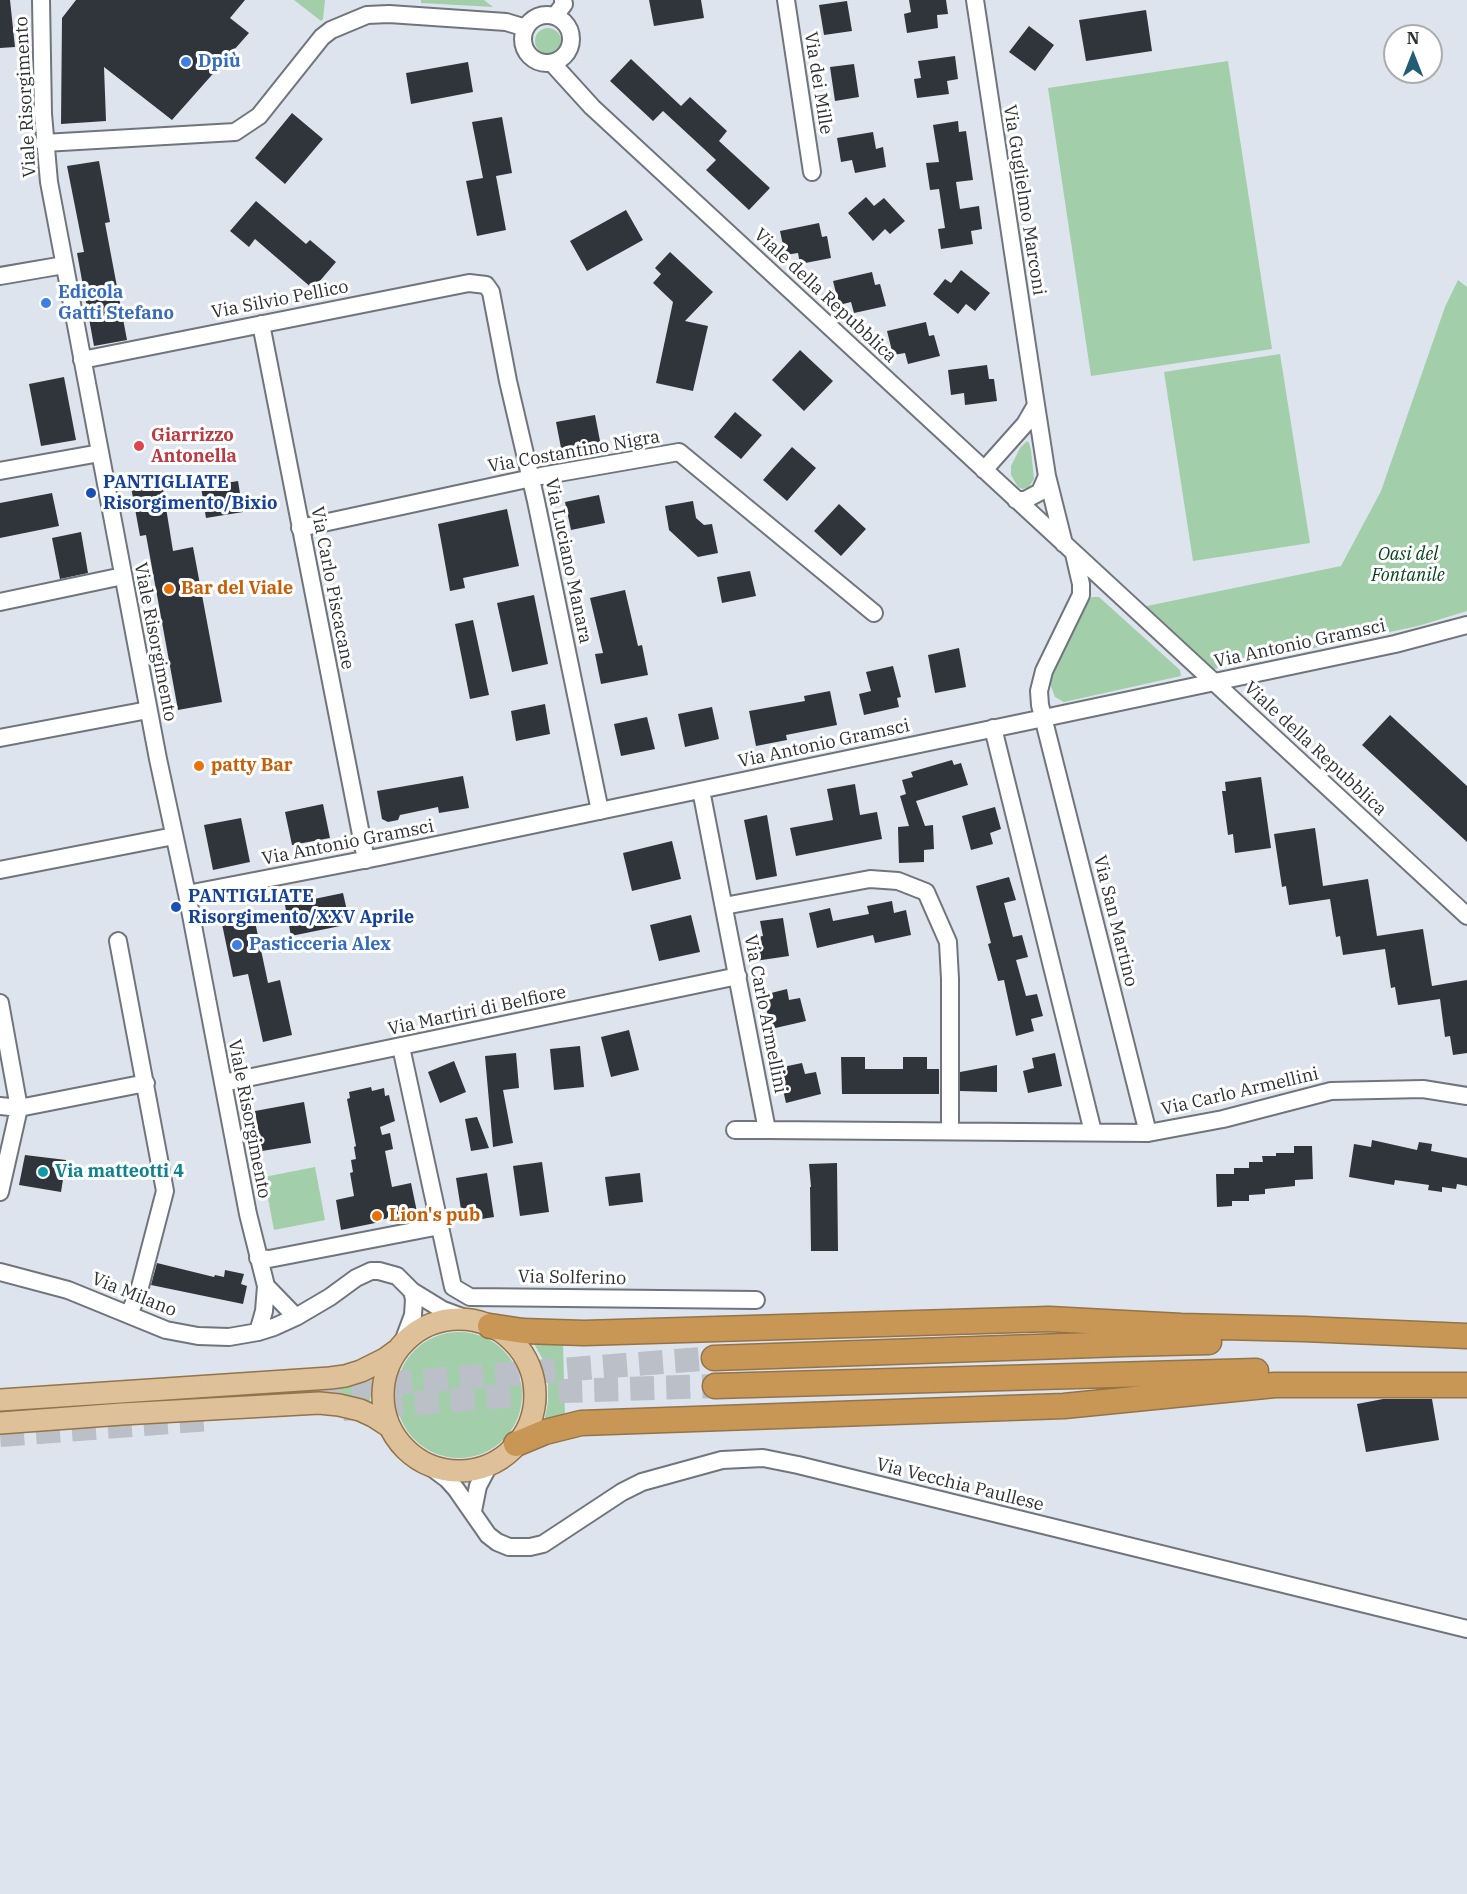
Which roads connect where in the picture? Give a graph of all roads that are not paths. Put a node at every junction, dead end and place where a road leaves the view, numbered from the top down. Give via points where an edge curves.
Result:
1 (41, 0) edge
2 (563, 0) edge
3 (786, 0) edge
4 (975, 0) edge
5 (555, 16) junction
6 (525, 28) junction
7 (552, 63) junction
8 (44, 143) junction
9 (812, 172) dead end
10 (64, 265) junction
11 (0, 276) edge
12 (486, 285) joint
13 (261, 324) junction
14 (82, 360) junction
15 (1036, 405) junction
16 (100, 453) junction
17 (984, 470) junction
18 (0, 471) edge
19 (1047, 476) junction
20 (531, 478) junction
21 (1016, 500) junction
22 (300, 528) junction
23 (1069, 549) junction
24 (123, 576) junction
25 (1109, 586) junction
26 (1081, 596) junction
27 (0, 602) edge
28 (874, 613) dead end
29 (1467, 625) edge
30 (1212, 682) junction
31 (148, 710) junction
32 (1044, 718) junction
33 (993, 728) junction
34 (0, 738) edge
35 (700, 790) junction
36 (600, 811) junction
37 (174, 836) junction
38 (366, 860) junction
39 (0, 870) edge
40 (187, 894) junction
41 (724, 906) junction
42 (1467, 916) edge
43 (118, 941) dead end
44 (738, 976) junction
45 (0, 1003) edge
46 (400, 1047) junction
47 (146, 1083) junction
48 (223, 1083) junction
49 (1467, 1096) edge
50 (0, 1106) edge
51 (19, 1108) junction
52 (735, 1130) dead end
53 (768, 1130) junction
54 (950, 1131) junction
55 (1093, 1132) junction
56 (1148, 1133) junction
57 (0, 1191) edge
58 (440, 1226) junction
59 (258, 1258) junction
60 (0, 1272) edge
61 (267, 1286) junction
62 (412, 1291) junction
63 (756, 1300) dead end
64 (129, 1315) junction
65 (296, 1317) junction
66 (480, 1323) junction
67 (258, 1332) junction
68 (1467, 1336) edge
69 (1467, 1342) edge
70 (400, 1347) junction
71 (714, 1358) tunnel mouth
72 (1467, 1371) edge
73 (1467, 1385) edge
74 (715, 1386) tunnel mouth
75 (0, 1400) edge
76 (0, 1423) edge
77 (390, 1427) junction
78 (516, 1444) junction
79 (494, 1462) junction
80 (427, 1464) junction
81 (473, 1511) junction
82 (1467, 1629) edge

1 - 8 street, Viale Risorgimento
2 - 5 street
3 - 9 street, Via dei Mille
4 - 15 street, Via Guglielmo Marconi
5 - 6 street via 542,16
5 - 7 street via 567,26 571,41 565,56
6 - 7 street via 525,50 536,61
6 - 8 street via 506,22 367,15 331,30 322,38 259,116 236,132
7 - 17 street, Viale della Repubblica via 601,115
8 - 10 street, Viale Risorgimento
10 - 11 street
10 - 14 street, Viale Risorgimento
12 - 13 street, Via Silvio Pellico via 469,283
12 - 20 street, Via Luciano Manara via 491,292
13 - 14 street, Via Silvio Pellico
13 - 22 street, Via Carlo Piscacane
14 - 16 street, Viale Risorgimento
15 - 17 street via 1025,424
15 - 19 street, Via Guglielmo Marconi
16 - 18 street
16 - 24 street, Viale Risorgimento
17 - 21 street, Viale della Repubblica
19 - 21 street via 1034,497
19 - 23 street, Via Guglielmo Marconi
20 - 22 street, Via Costantino Nigra
20 - 28 street, Via Costantino Nigra via 680,452
20 - 36 street, Via Luciano Manara
21 - 23 street, Viale della Repubblica
22 - 38 street, Via Carlo Piscacane
23 - 25 street, Viale della Repubblica
23 - 26 street
24 - 27 street
24 - 31 street, Viale Risorgimento
25 - 26 street
25 - 30 street, Viale della Repubblica
26 - 32 street via 1041,680
29 - 30 street, Via Antonio Gramsci
30 - 32 street, Via Antonio Gramsci
30 - 42 street, Viale della Repubblica
31 - 34 street
31 - 37 street, Viale Risorgimento
32 - 33 street, Via Antonio Gramsci
32 - 56 street, Via San Martino
33 - 35 street, Via Antonio Gramsci
33 - 55 street
35 - 36 street, Via Antonio Gramsci
35 - 41 street, Via Carlo Armellini
36 - 38 street, Via Antonio Gramsci
37 - 39 street
37 - 40 street, Viale Risorgimento
38 - 40 street, Via Antonio Gramsci
40 - 48 street, Viale Risorgimento
41 - 44 street, Via Carlo Armellini
41 - 54 street via 870,879 897,881 926,892 948,942
43 - 47 street
44 - 46 street, Via Martiri di Belfiore
44 - 53 street, Via Carlo Armellini
45 - 51 street
46 - 48 street, Via Martiri di Belfiore
46 - 58 street, Via Solferino
47 - 51 street
47 - 64 street via 165,1191
48 - 59 street, Viale Risorgimento
49 - 56 street, Via Carlo Armellini via 1423,1089 1331,1091 1223,1119
50 - 51 street
51 - 57 street
52 - 53 street, Via Carlo Armellini
53 - 54 street, Via Carlo Armellini
54 - 55 street, Via Carlo Armellini
55 - 56 street, Via Carlo Armellini
58 - 59 street
58 - 63 street, Via Solferino via 453,1287 470,1297
59 - 61 street, Viale Risorgimento
60 - 64 street, Via Milano via 76,1292
61 - 65 street, Viale Risorgimento
61 - 67 street, Viale Risorgimento
62 - 65 street, Via Milano via 397,1276 371,1271
62 - 66 street, Via Milano via 443,1310
62 - 70 street via 413,1315
64 - 67 street, Via Milano via 184,1335 214,1338
65 - 67 street, Via Milano
66 - 68 highway via 523,1331 584,1333 1049,1319
66 - 70 main road via 454,1319 435,1322 419,1329
66 - 78 main road via 505,1335 518,1348 533,1380 533,1412
69 - 71 highway via 1123,1344
70 - 75 main road via 361,1371 330,1378
70 - 77 main road via 382,1388
72 - 74 highway via 1296,1370
73 - 78 highway via 1275,1385 1064,1406 581,1423
76 - 77 main road via 320,1403 360,1410
77 - 80 main road via 406,1450
78 - 79 main road
79 - 80 main road via 460,1471
79 - 81 street via 478,1486
80 - 81 street, Via Vecchia Paullese via 456,1488
81 - 82 street, Via Vecchia Paullese via 484,1531 497,1542 530,1547 549,1540 642,1482 722,1460 770,1459

